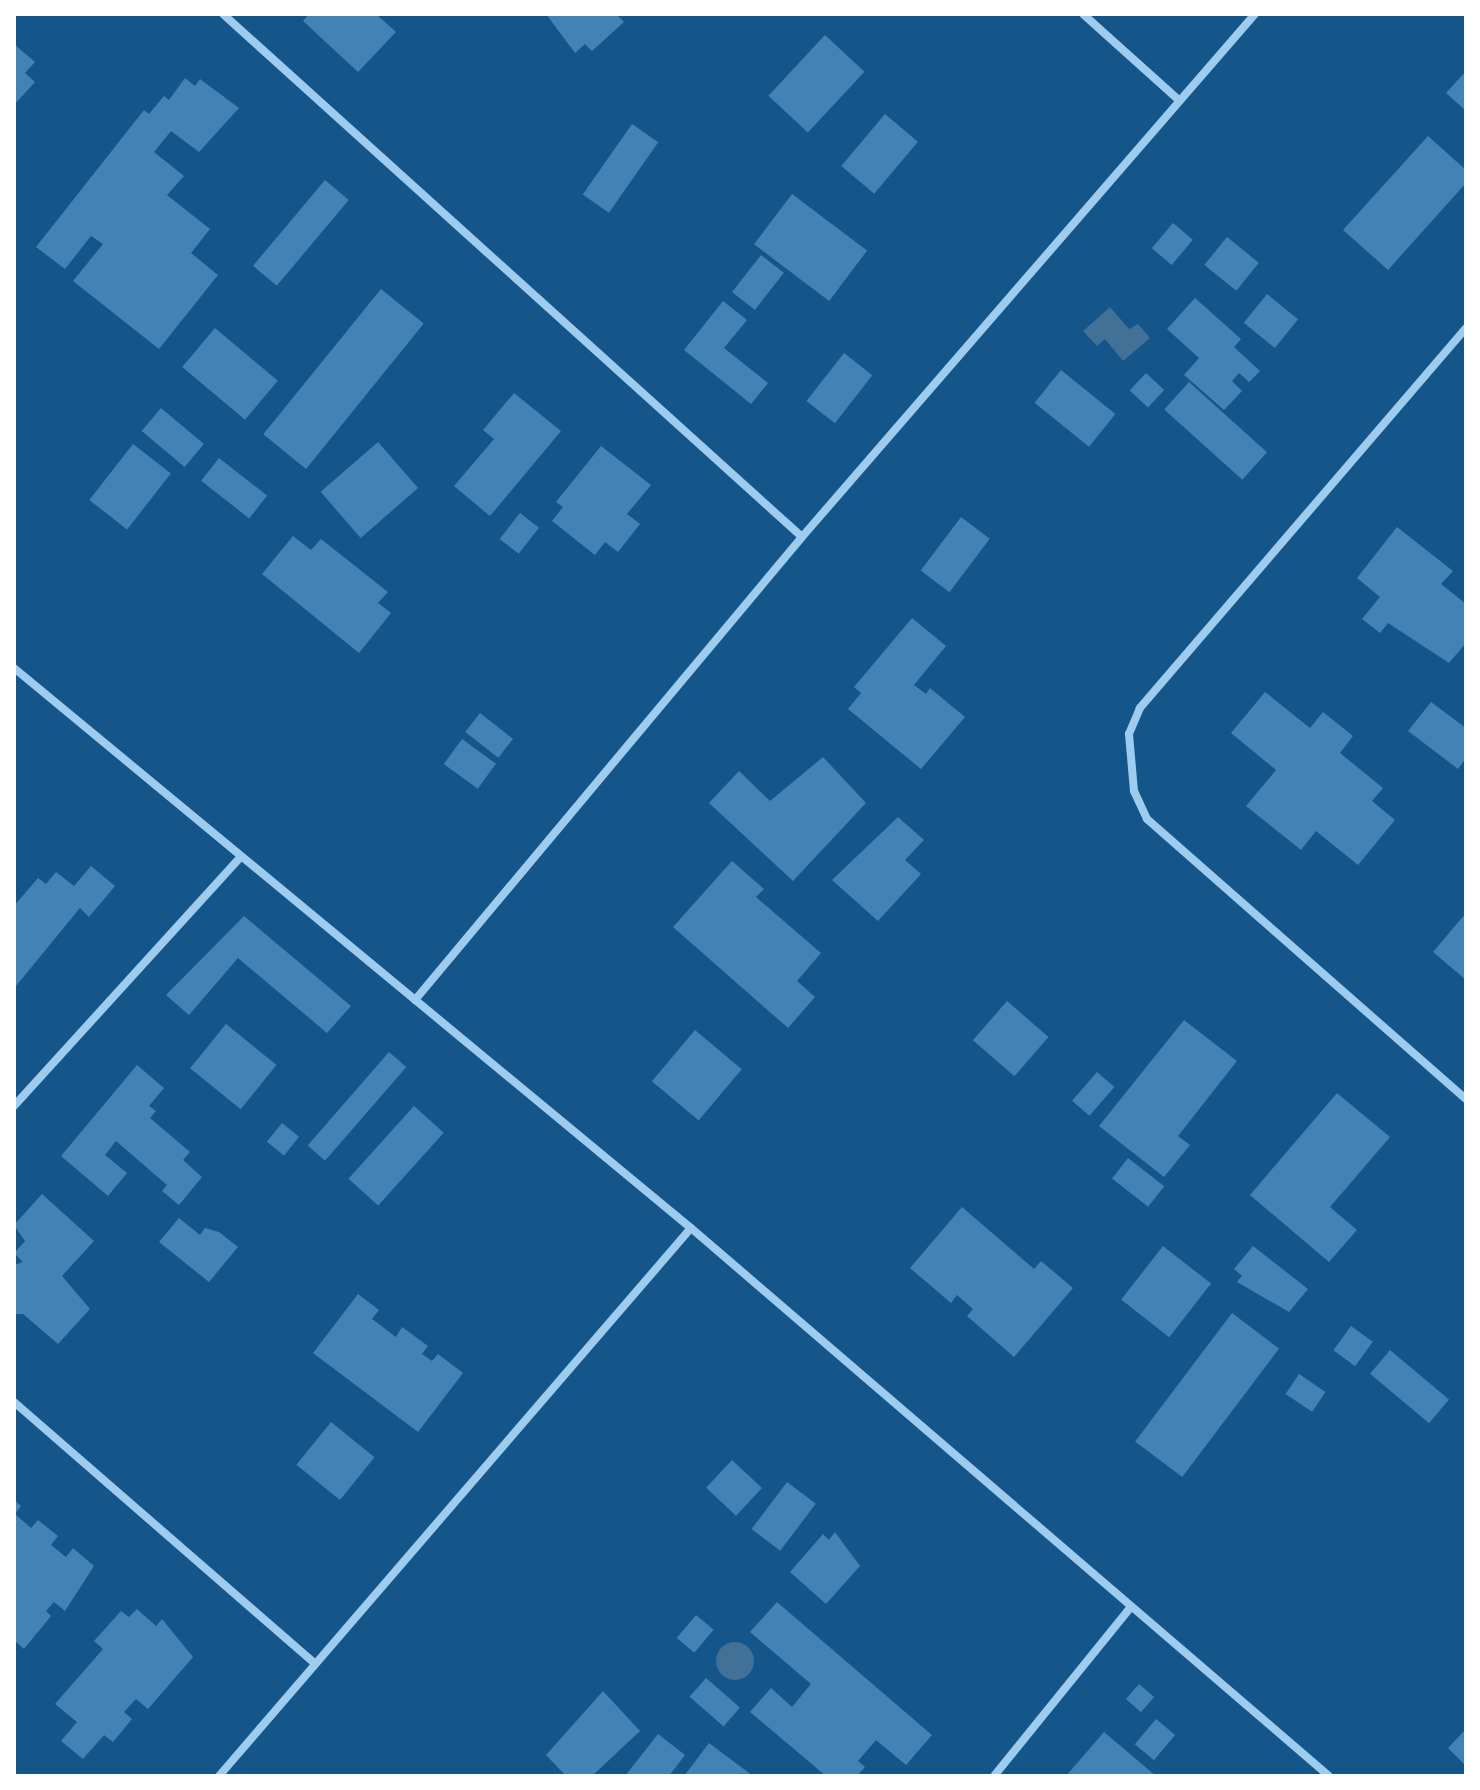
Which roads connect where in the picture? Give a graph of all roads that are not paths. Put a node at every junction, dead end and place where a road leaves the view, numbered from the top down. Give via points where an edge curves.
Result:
1 (223, 14) edge
2 (1083, 14) edge
3 (1255, 14) edge
4 (1179, 100) junction
5 (1466, 328) edge
6 (802, 537) junction
7 (14, 668) edge
8 (240, 858) junction
9 (415, 1000) junction
10 (1466, 1099) edge
11 (14, 1106) edge
12 (691, 1228) junction
13 (14, 1402) edge
14 (1130, 1608) junction
15 (313, 1662) junction
16 (219, 1776) edge
17 (994, 1776) edge
18 (1329, 1776) edge

1 - 6 street
2 - 4 street
3 - 4 street
4 - 6 street
5 - 10 street via 1140,708 1129,734 1134,791 1147,819
6 - 9 street
7 - 8 street
8 - 9 street
8 - 11 street
9 - 12 street
12 - 14 street
12 - 15 street
13 - 15 street
14 - 17 street
14 - 18 street
15 - 16 street

